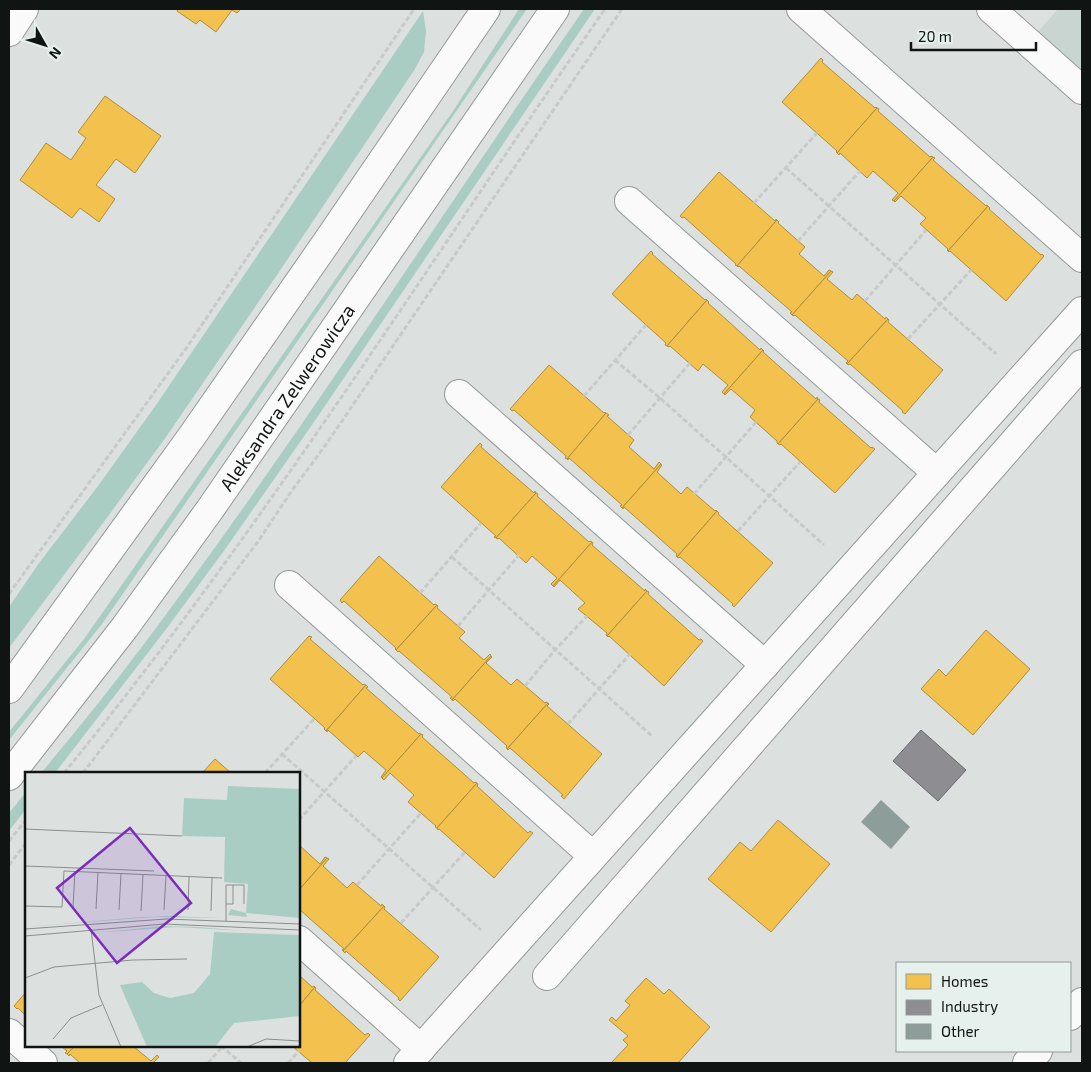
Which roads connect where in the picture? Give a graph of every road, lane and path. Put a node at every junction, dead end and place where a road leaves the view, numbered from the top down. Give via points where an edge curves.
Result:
1 (24, 9) edge
2 (414, 9) edge
3 (555, 9) edge
4 (605, 9) edge
5 (622, 9) edge
6 (801, 9) edge
7 (991, 9) edge
8 (482, 10) edge
9 (9, 32) edge
10 (1082, 90) edge
11 (817, 133) dead end
12 (786, 168) junction
13 (860, 171) dead end
14 (629, 200) dead end
15 (754, 203) dead end
16 (829, 206) junction
17 (926, 230) dead end
18 (798, 241) dead end
19 (1082, 258) edge
20 (895, 265) junction
21 (971, 270) dead end
22 (865, 301) dead end
23 (940, 304) junction
24 (1082, 311) edge
25 (646, 325) dead end
26 (908, 339) dead end
27 (615, 360) junction
28 (1002, 360) dead end
29 (690, 363) dead end
30 (1082, 364) edge
31 (459, 394) dead end
32 (584, 396) dead end
33 (660, 398) junction
34 (756, 422) dead end
35 (628, 435) dead end
36 (726, 457) junction
37 (800, 462) dead end
38 (937, 473) junction
39 (694, 494) dead end
40 (770, 495) junction
41 (481, 523) dead end
42 (738, 532) dead end
43 (825, 546) dead end
44 (519, 555) dead end
45 (452, 557) junction
46 (289, 585) dead end
47 (489, 590) junction
48 (420, 593) dead end
49 (9, 594) edge
50 (587, 616) dead end
51 (458, 626) dead end
52 (555, 650) junction
53 (630, 654) dead end
54 (765, 665) junction
55 (525, 686) dead end
56 (9, 689) edge
57 (600, 689) junction
58 (314, 718) dead end
59 (568, 724) dead end
60 (655, 739) dead end
61 (282, 754) junction
62 (356, 756) dead end
63 (65, 772) edge
64 (84, 772) edge
65 (266, 772) edge
66 (9, 776) edge
67 (324, 791) junction
68 (421, 813) dead end
69 (300, 819) edge
70 (25, 821) edge
71 (9, 841) edge
72 (25, 845) edge
73 (388, 848) junction
74 (465, 852) dead end
75 (593, 856) junction
76 (9, 865) edge
77 (357, 885) dead end
78 (432, 888) junction
79 (401, 923) dead end
80 (483, 933) dead end
81 (300, 941) edge
82 (547, 976) dead end
83 (1082, 1002) edge
84 (1071, 1015) edge
85 (9, 1033) edge
86 (221, 1047) edge
87 (223, 1047) edge
88 (299, 1051) dead end
89 (1037, 1052) edge
90 (415, 1056) edge
91 (43, 1063) edge
92 (208, 1063) edge
93 (241, 1063) edge
94 (288, 1063) edge
95 (1027, 1063) edge

1 - 9 street
2 - 49 path via 187,347
3 - 66 street, Aleksandra Zelwerowicza via 211,508 125,627
4 - 63 path via 275,493 188,613
5 - 64 path via 328,443 257,543
6 - 19 street
7 - 10 street
8 - 56 street via 192,436
11 - 12 path
12 - 15 path
12 - 16 path
13 - 16 path
14 - 38 street
16 - 18 path
16 - 20 path
17 - 20 path
20 - 22 path
20 - 23 path
21 - 23 path
23 - 26 path
23 - 28 path
24 - 38 street
25 - 27 path
27 - 32 path
27 - 33 path
29 - 33 path
30 - 82 street
31 - 54 street
33 - 35 path
33 - 36 path
34 - 36 path
36 - 39 path
36 - 40 path
37 - 40 path
38 - 54 street
40 - 42 path
40 - 43 path
41 - 45 path
44 - 47 path
45 - 47 path
45 - 48 path
46 - 75 street
47 - 51 path
47 - 52 path
50 - 52 path
52 - 55 path
52 - 57 path
53 - 57 path
54 - 75 street
57 - 59 path
57 - 60 path
58 - 61 path
61 - 65 path
61 - 67 path
62 - 67 path
67 - 69 path
67 - 73 path
68 - 73 path
70 - 71 path
72 - 76 path
73 - 77 path
73 - 78 path
74 - 78 path
75 - 90 street
78 - 79 path
78 - 80 path
81 - 90 street
83 - 84 street
85 - 91 street
86 - 92 path
87 - 93 path
88 - 94 path
89 - 95 street

